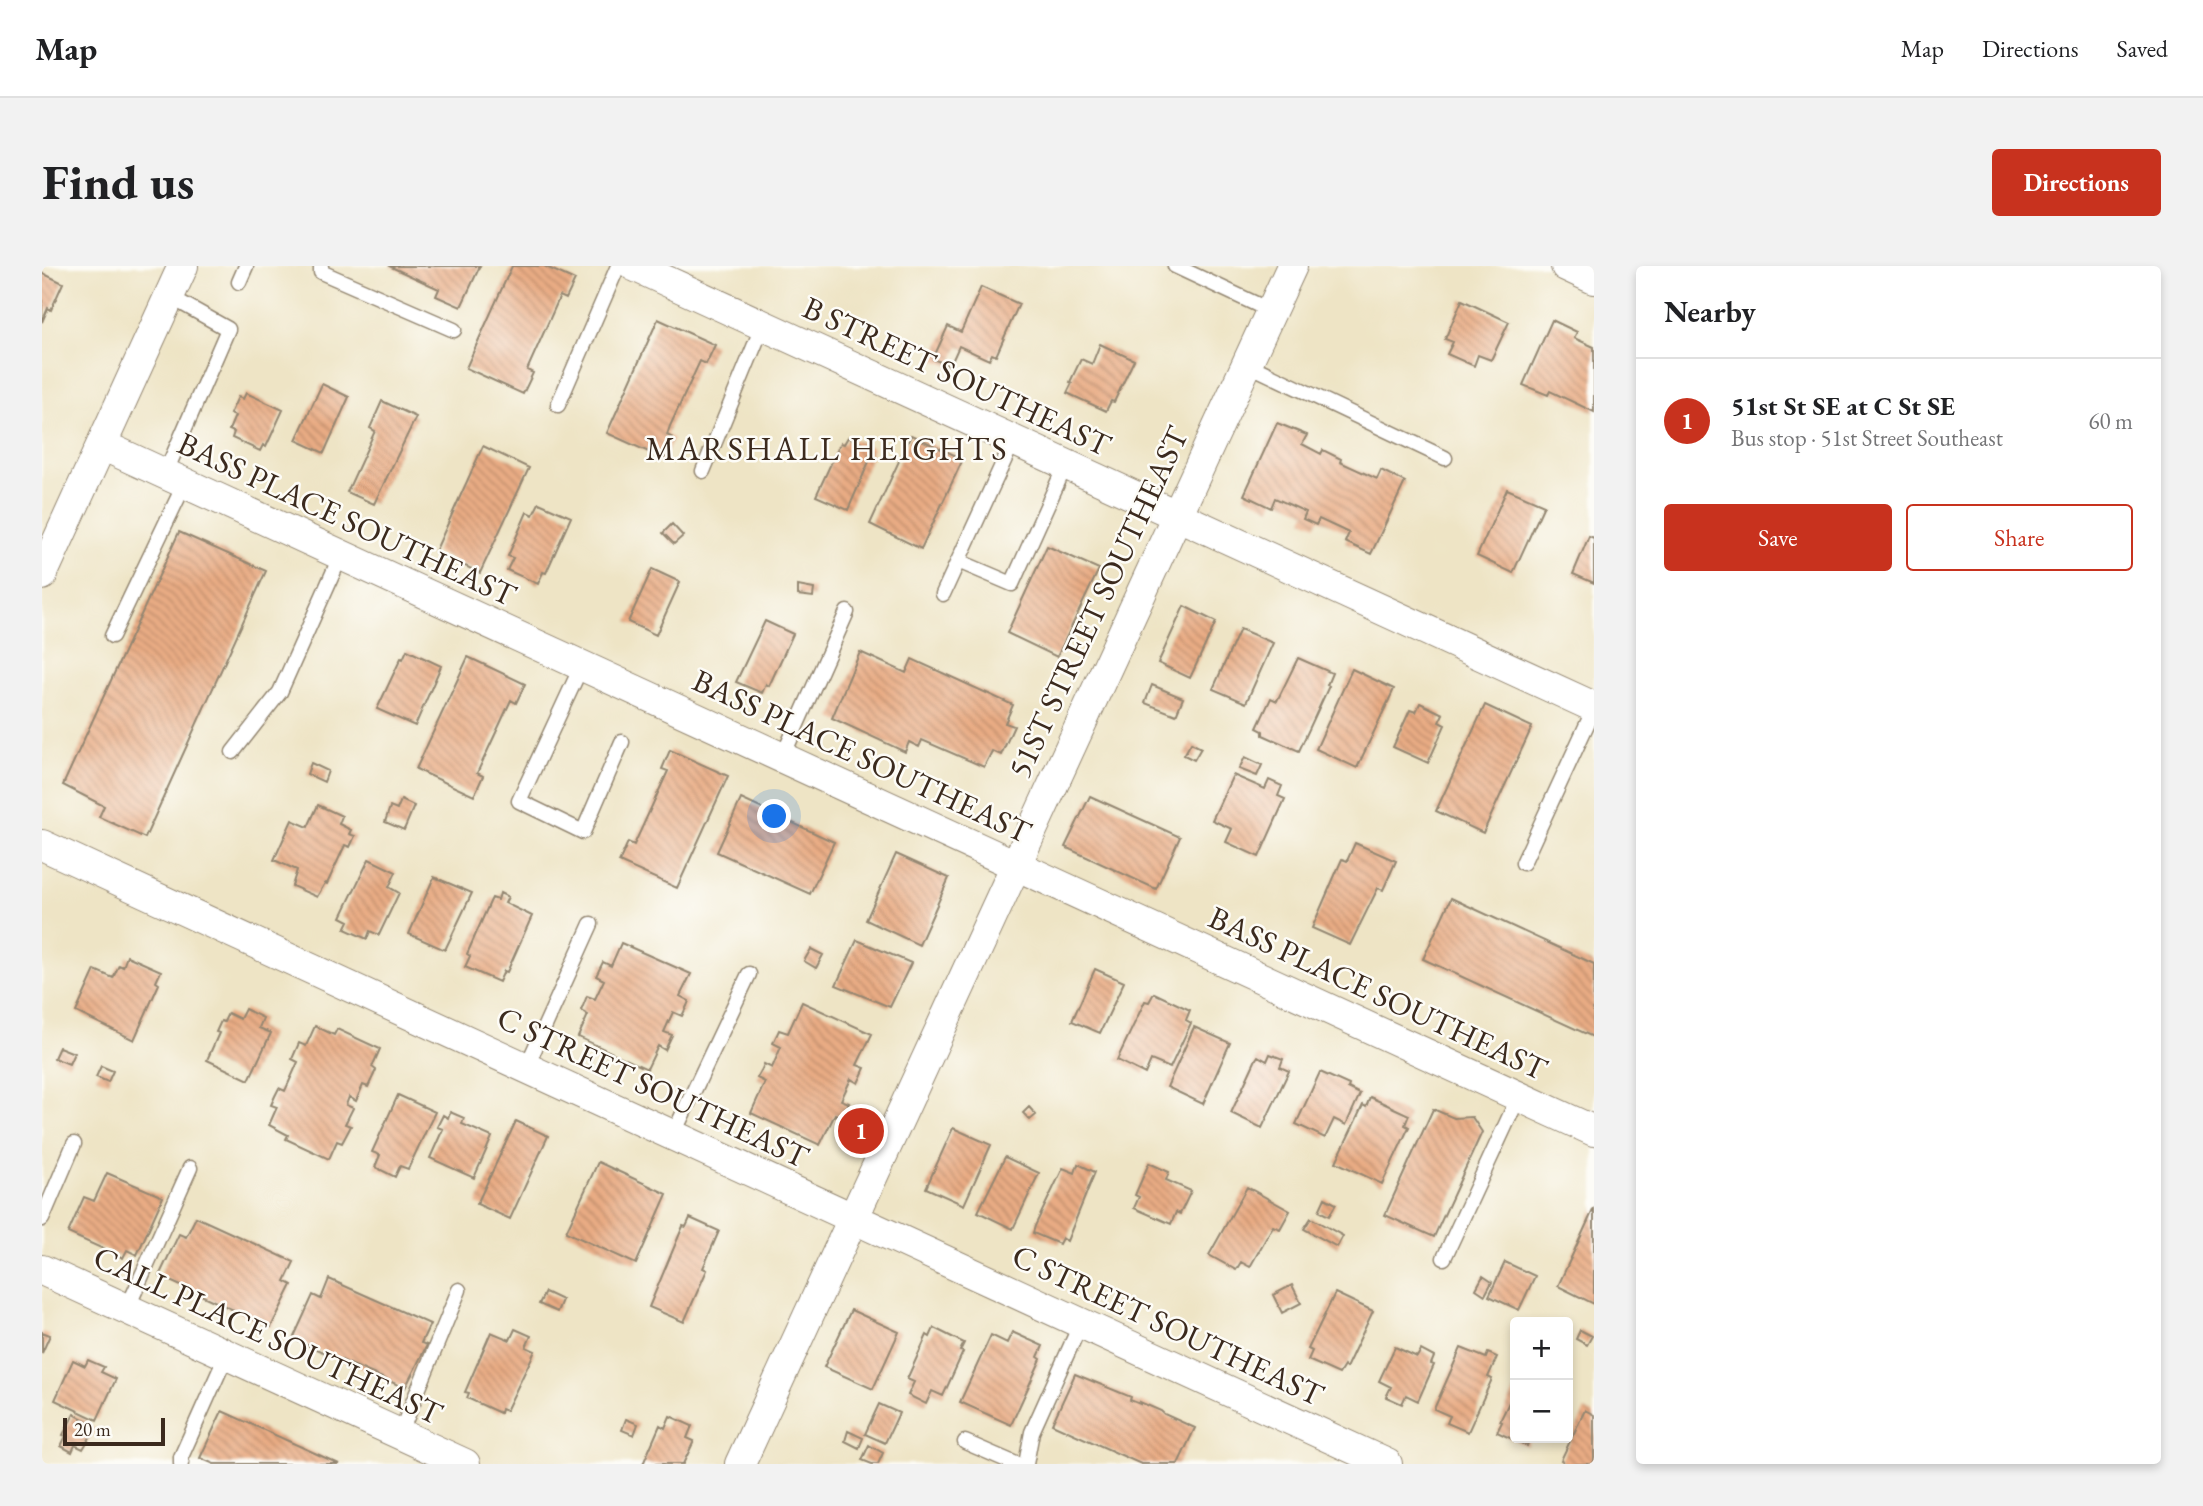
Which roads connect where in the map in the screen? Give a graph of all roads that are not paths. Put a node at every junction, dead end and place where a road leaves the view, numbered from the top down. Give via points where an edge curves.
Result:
1 (183, 266) edge
2 (246, 266) edge
3 (321, 266) edge
4 (618, 266) edge
5 (634, 266) edge
6 (1175, 266) edge
7 (1292, 266) edge
8 (1566, 266) edge
9 (1594, 279) edge
10 (239, 282) dead end
11 (169, 296) junction
12 (1271, 312) junction
13 (763, 325) junction
14 (454, 330) dead end
15 (1247, 364) junction
16 (558, 405) dead end
17 (1014, 439) junction
18 (102, 444) junction
19 (1446, 458) dead end
20 (1066, 464) junction
21 (703, 471) dead end
22 (175, 478) junction
23 (1177, 515) junction
24 (341, 555) junction
25 (958, 561) junction
26 (42, 575) edge
27 (943, 594) dead end
28 (847, 612) dead end
29 (112, 636) dead end
30 (582, 666) junction
31 (1594, 708) edge
32 (622, 742) dead end
33 (233, 752) dead end
34 (782, 758) junction
35 (44, 851) edge
36 (1523, 863) dead end
37 (1015, 865) junction
38 (591, 924) dead end
39 (749, 974) dead end
40 (526, 1068) junction
41 (1518, 1096) junction
42 (1594, 1131) edge
43 (673, 1135) junction
44 (74, 1144) dead end
45 (190, 1168) dead end
46 (853, 1217) junction
47 (42, 1219) edge
48 (1444, 1258) dead end
49 (42, 1270) edge
50 (458, 1290) dead end
51 (127, 1309) junction
52 (1081, 1323) junction
53 (227, 1354) junction
54 (400, 1434) junction
55 (965, 1442) dead end
56 (181, 1464) edge
57 (465, 1464) edge
58 (740, 1464) edge
59 (1016, 1464) edge
60 (1026, 1464) edge
61 (1388, 1464) edge

1 - 11 street
2 - 10 lane
3 - 14 lane via 321,272
4 - 16 lane
5 - 13 street, B STREET SOUTHEAST
6 - 12 lane
7 - 12 street, 51ST STREET SOUTHEAST
8 - 9 street
11 - 18 street
11 - 22 lane via 228,329
12 - 15 street, 51ST STREET SOUTHEAST
13 - 17 street, B STREET SOUTHEAST
13 - 21 lane
15 - 19 lane
15 - 23 street, 51ST STREET SOUTHEAST
17 - 20 street, B STREET SOUTHEAST
17 - 25 lane
18 - 22 street, BASS PLACE SOUTHEAST
18 - 26 street
20 - 23 street, B STREET SOUTHEAST
20 - 25 lane via 1012,584
22 - 24 street, BASS PLACE SOUTHEAST
22 - 29 lane
23 - 31 street, B STREET SOUTHEAST
23 - 37 street, 51ST STREET SOUTHEAST
24 - 30 street, BASS PLACE SOUTHEAST
24 - 33 lane via 280,692
25 - 27 lane
28 - 34 lane
30 - 32 lane via 519,801 583,832
30 - 34 street, BASS PLACE SOUTHEAST
31 - 36 lane
34 - 37 street, BASS PLACE SOUTHEAST
35 - 40 street, C STREET SOUTHEAST
37 - 41 street, BASS PLACE SOUTHEAST
37 - 46 street, 51ST STREET SOUTHEAST
38 - 40 lane
39 - 43 lane
40 - 43 street, C STREET SOUTHEAST
41 - 42 street, BASS PLACE SOUTHEAST
41 - 48 lane
43 - 46 street, C STREET SOUTHEAST
44 - 47 lane
45 - 51 lane
46 - 52 street, C STREET SOUTHEAST
46 - 58 street, 51ST STREET SOUTHEAST
49 - 51 street, CALL PLACE SOUTHEAST
50 - 54 lane
51 - 53 street, CALL PLACE SOUTHEAST
52 - 60 lane via 1032,1432
52 - 61 street, C STREET SOUTHEAST
53 - 54 street, CALL PLACE SOUTHEAST
53 - 56 lane
54 - 57 street, CALL PLACE SOUTHEAST
55 - 59 lane

